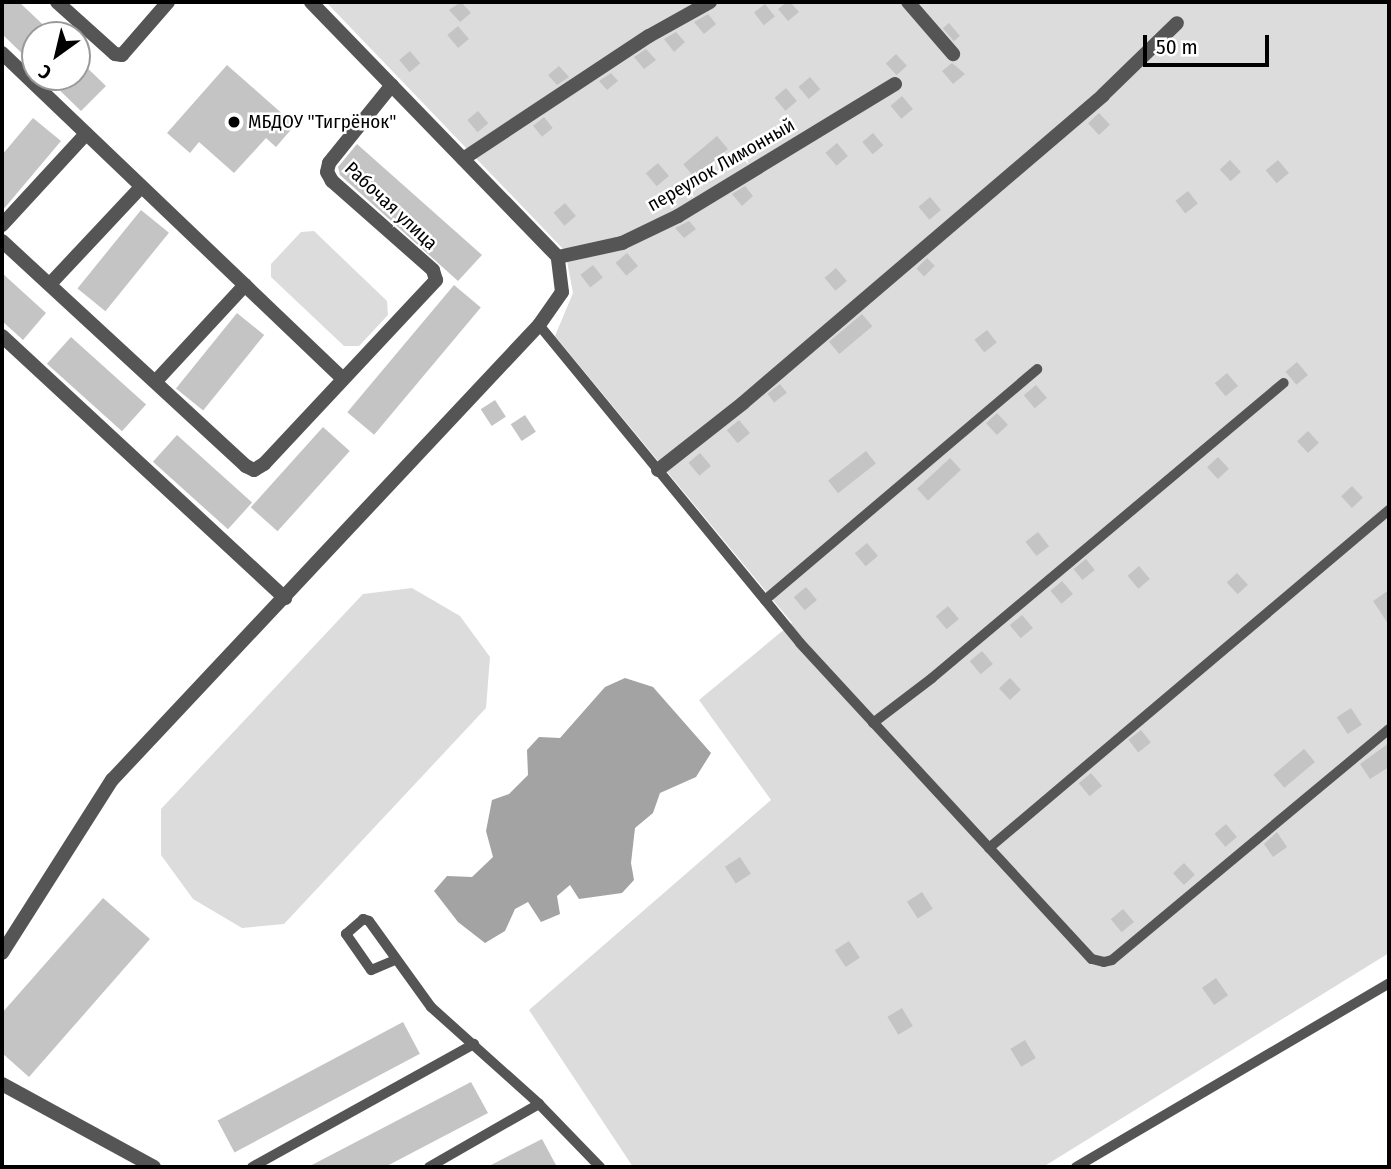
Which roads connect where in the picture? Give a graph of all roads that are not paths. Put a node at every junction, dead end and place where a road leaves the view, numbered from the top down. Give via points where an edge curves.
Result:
1 (57, 2) edge
2 (168, 2) edge
3 (311, 2) edge
4 (710, 2) edge
5 (908, 2) edge
6 (1177, 23) dead end
7 (2, 53) edge
8 (953, 54) dead end
9 (895, 84) dead end
10 (392, 85) junction
11 (86, 134) junction
12 (463, 159) junction
13 (141, 187) junction
14 (2, 225) edge
15 (2, 241) edge
16 (558, 257) junction
17 (50, 284) junction
18 (244, 285) junction
19 (539, 325) junction
20 (2, 336) edge
21 (1037, 369) dead end
22 (342, 378) junction
23 (156, 381) junction
24 (1283, 383) dead end
25 (658, 470) junction
26 (1389, 510) edge
27 (285, 598) junction
28 (765, 600) junction
29 (873, 723) junction
30 (1389, 729) edge
31 (989, 848) junction
32 (2, 953) edge
33 (395, 960) junction
34 (1389, 982) edge
35 (474, 1044) junction
36 (2, 1084) edge
37 (539, 1104) junction
38 (154, 1167) edge
39 (252, 1167) edge
40 (429, 1167) edge
41 (600, 1167) edge
42 (1076, 1167) edge

1 - 2 street via 122,55
3 - 10 street
4 - 12 street via 649,36
5 - 8 street
6 - 25 street via 1103,95 743,403
7 - 11 street
9 - 16 street, переулок Лимонный via 678,215 622,243
10 - 12 street
10 - 22 street, Рабочая улица via 329,163 327,172 433,270 436,279
11 - 13 street
11 - 14 street
12 - 16 street
13 - 17 street
13 - 18 street
15 - 17 street, Рабочая улица
16 - 19 street via 562,292
17 - 23 street, Рабочая улица
18 - 22 street
18 - 23 street
19 - 25 lane
19 - 27 street
20 - 27 street
21 - 28 lane
22 - 23 street, Рабочая улица via 254,470
24 - 29 lane
25 - 28 lane
26 - 31 lane
27 - 32 street via 112,780
28 - 29 lane
29 - 31 lane
30 - 31 lane via 1112,960 1098,962 1087,955
33 - 33 lane via 371,970 346,934 366,918
33 - 35 lane via 431,1007
34 - 42 lane
35 - 37 lane
35 - 39 lane
36 - 38 street
37 - 40 lane
37 - 41 lane

